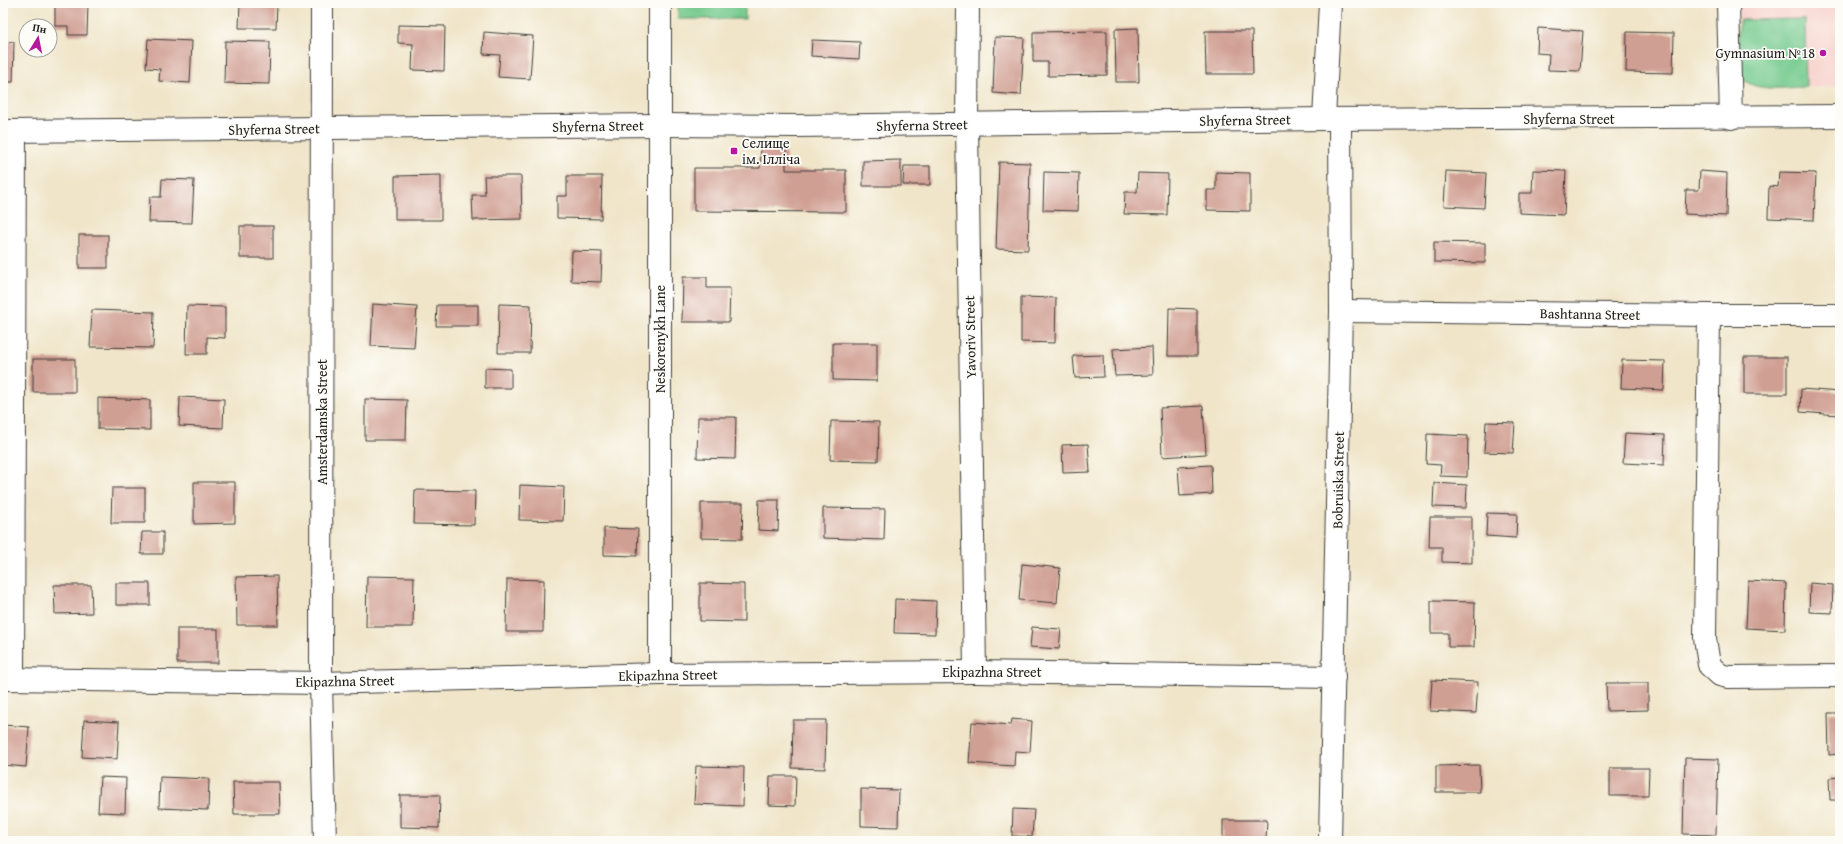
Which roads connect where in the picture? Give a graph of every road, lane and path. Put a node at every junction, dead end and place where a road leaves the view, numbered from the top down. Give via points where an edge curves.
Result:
1 (322, 3) edge
2 (660, 3) edge
3 (968, 3) edge
4 (1330, 3) edge
5 (1728, 3) edge
6 (1840, 116) edge
7 (1731, 118) junction
8 (1332, 119) junction
9 (967, 124) junction
10 (660, 125) junction
11 (322, 128) junction
12 (9, 131) edge
13 (1341, 311) junction
14 (1709, 315) junction
15 (1840, 315) edge
16 (975, 672) junction
17 (660, 674) junction
18 (1840, 676) edge
19 (1334, 677) junction
20 (8, 679) edge
21 (322, 683) junction
22 (324, 841) edge
23 (1330, 841) edge

1 - 11 street, Amsterdamska Street
2 - 10 street, Neskorenykh Lane
3 - 9 street, Yavoriv Street
4 - 8 street, Bobruiska Street
5 - 7 street
6 - 7 street, Shyferna Street
7 - 8 street, Shyferna Street
8 - 9 street, Shyferna Street
8 - 13 street, Bobruiska Street
9 - 10 street, Shyferna Street
9 - 16 street, Yavoriv Street
10 - 11 street, Shyferna Street
10 - 17 street, Neskorenykh Lane
11 - 12 street, Shyferna Street
11 - 21 street, Amsterdamska Street
12 - 20 street
13 - 14 street, Bashtanna Street
13 - 19 street, Bobruiska Street
14 - 15 street, Bashtanna Street
14 - 18 street via 1705,638 1709,666 1720,675 1728,677
16 - 17 street, Ekipazhna Street
16 - 19 street, Ekipazhna Street
17 - 21 street, Ekipazhna Street
19 - 23 street, Bobruiska Street
20 - 21 street, Ekipazhna Street
21 - 22 street, Amsterdamska Street

